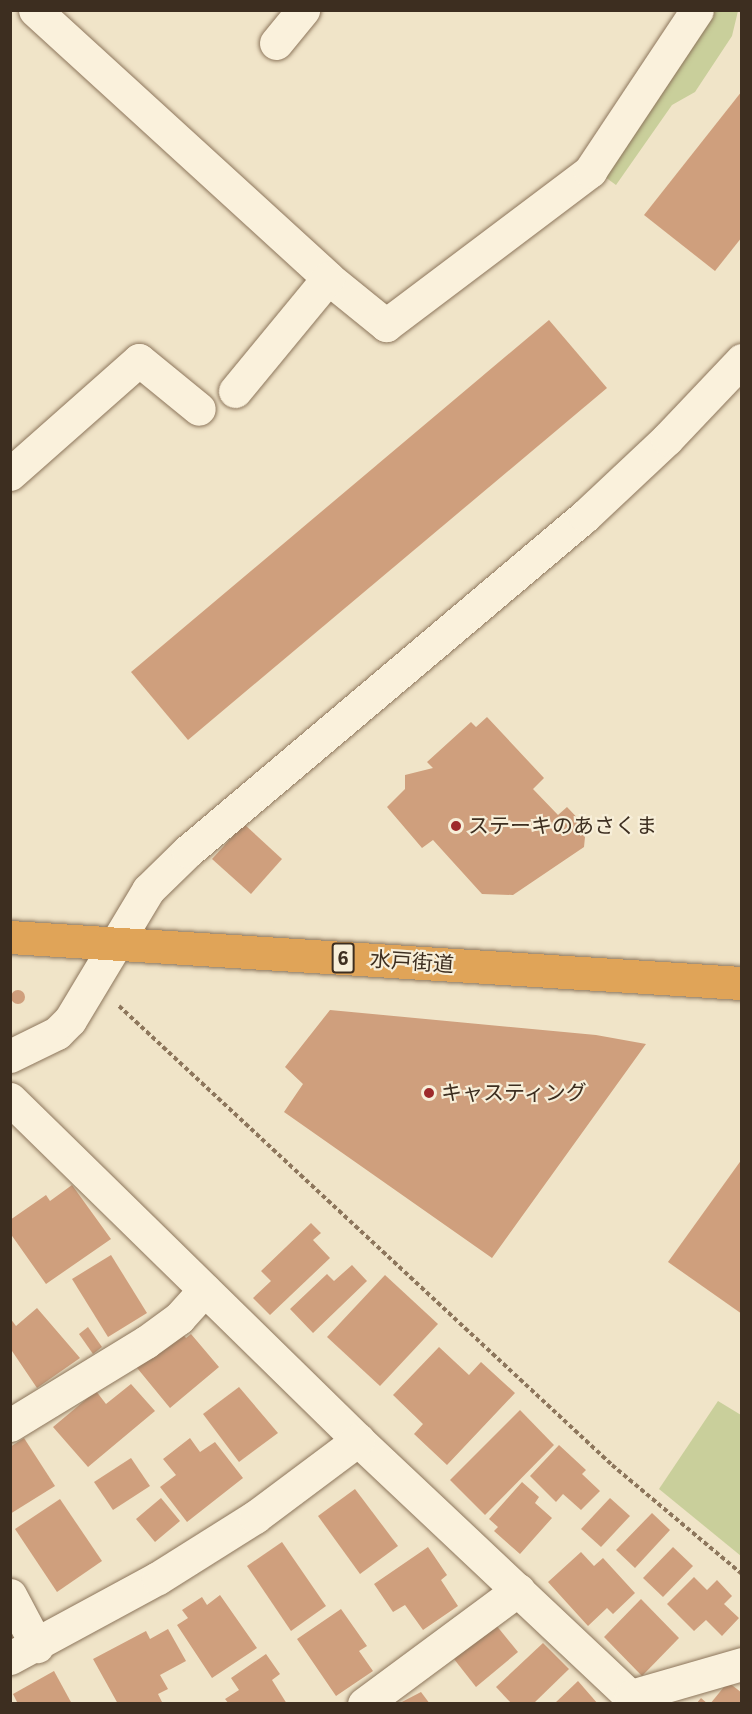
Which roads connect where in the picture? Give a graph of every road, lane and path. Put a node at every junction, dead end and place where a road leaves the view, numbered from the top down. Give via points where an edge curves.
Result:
1 (35, 10) edge
2 (303, 10) edge
3 (697, 10) edge
4 (276, 43) dead end
5 (328, 278) junction
6 (741, 360) edge
7 (235, 391) dead end
8 (199, 409) dead end
9 (10, 474) edge
10 (10, 937) edge
11 (114, 944) junction
12 (741, 983) edge
13 (112, 998) dead end
14 (10, 1056) edge
15 (10, 1099) edge
16 (204, 1290) junction
17 (10, 1425) edge
18 (358, 1440) junction
19 (741, 1574) edge
20 (518, 1590) junction
21 (10, 1595) edge
22 (24, 1652) edge
23 (741, 1664) edge
24 (635, 1700) edge
25 (364, 1704) edge

1 - 5 street
2 - 4 street
3 - 5 street via 590,171 386,325
5 - 7 street
6 - 11 street via 668,439 585,516 188,851 148,890
8 - 9 street via 139,360
10 - 11 highway, 水戸街道 / 6
11 - 12 highway, 水戸街道 / 6
11 - 14 street via 87,997 70,1020 57,1033
13 - 19 path via 604,1457
15 - 16 street
16 - 17 street via 179,1318 146,1342
16 - 18 street
18 - 20 street
18 - 22 street via 255,1517 158,1578
20 - 24 street
20 - 25 street
21 - 22 street
23 - 24 street

